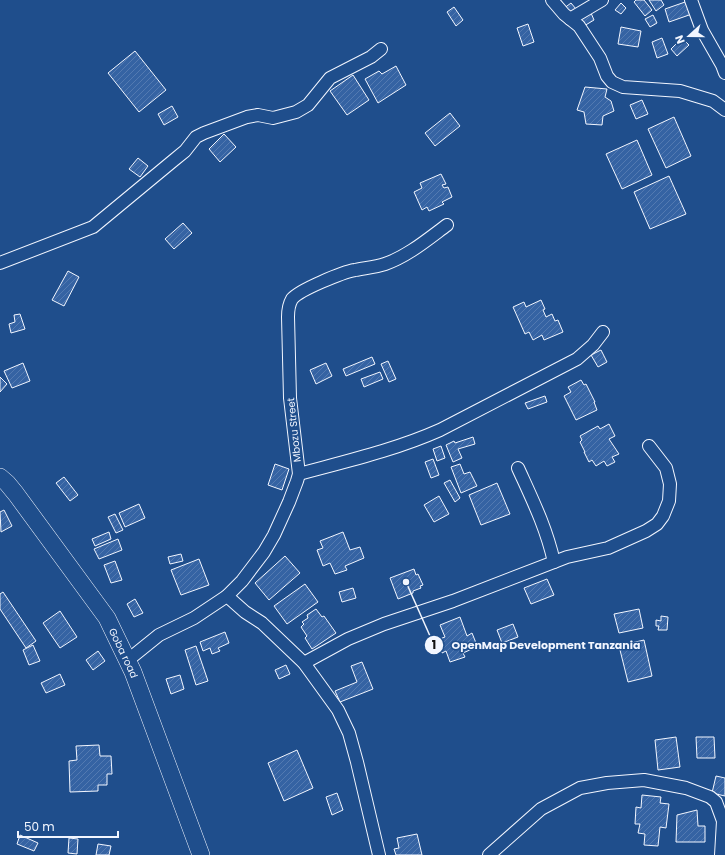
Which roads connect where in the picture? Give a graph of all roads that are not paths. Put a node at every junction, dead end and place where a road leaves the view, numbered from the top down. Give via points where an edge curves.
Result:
1 (552, 0) edge
2 (602, 0) edge
3 (691, 0) edge
4 (570, 19) junction
5 (381, 49) dead end
6 (725, 74) edge
7 (725, 110) edge
8 (447, 225) dead end
9 (0, 263) edge
10 (603, 332) dead end
11 (649, 446) dead end
12 (518, 468) dead end
13 (299, 474) junction
14 (2, 483) edge
15 (554, 562) junction
16 (227, 596) junction
17 (128, 660) junction
18 (304, 663) junction
19 (201, 855) edge
20 (379, 855) edge
21 (489, 855) edge
22 (721, 855) edge

1 - 4 street
2 - 4 street
3 - 6 street via 702,30
4 - 7 street via 579,26 600,58 607,76 617,85 680,91 713,101
5 - 9 street via 371,57 330,78 308,105 296,112 273,118 258,115 247,117 196,137 174,160 93,227
8 - 13 street, Mbozu Street via 410,252 385,264 353,270 299,293 292,299 288,317 290,390
10 - 13 street via 577,359 440,430 372,455
11 - 15 street via 666,468 670,484 669,501 657,524 608,548
12 - 15 street via 549,539
13 - 16 street, Mbozu Street via 289,502 264,552
14 - 17 street, Goba road via 107,618
15 - 18 street via 453,601 384,624 348,639
16 - 17 street, Mbozu Street via 194,618 158,635
16 - 18 street via 262,623
17 - 19 street, Goba road
18 - 20 street via 338,710 349,733
21 - 22 street via 541,808 580,788 644,780 686,788 716,802 723,821

